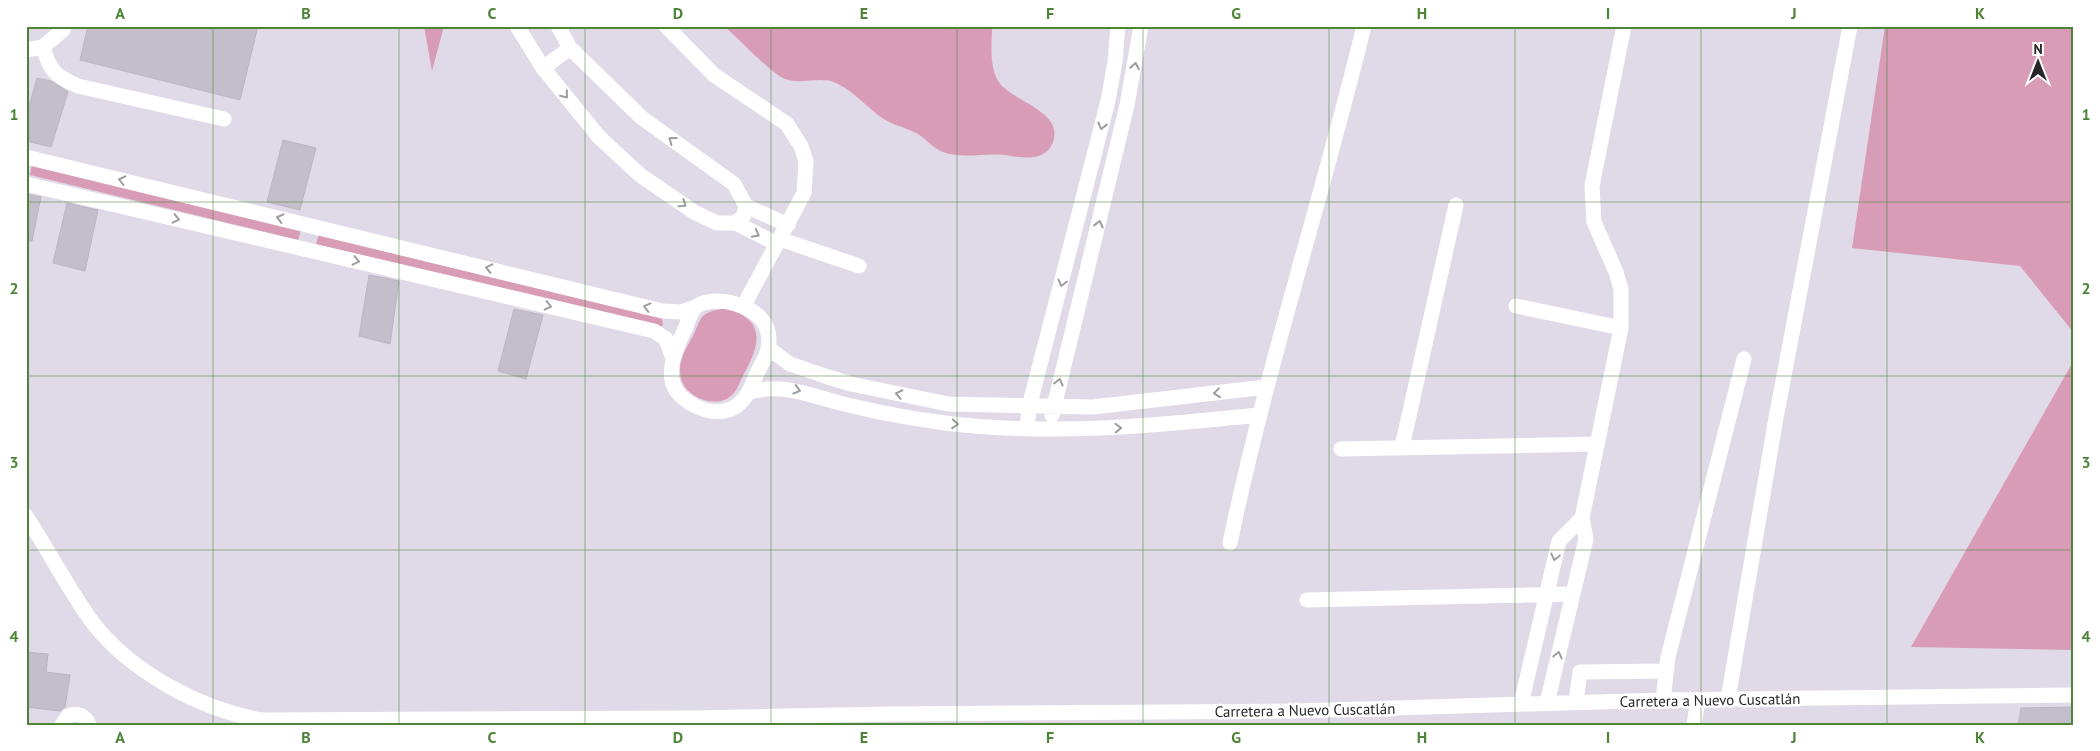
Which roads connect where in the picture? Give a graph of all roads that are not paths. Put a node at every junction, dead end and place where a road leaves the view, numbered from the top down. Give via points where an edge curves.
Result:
1 (64, 26) edge
2 (517, 26) edge
3 (558, 26) edge
4 (666, 26) edge
5 (1118, 26) edge
6 (1141, 26) edge
7 (1364, 26) edge
8 (1850, 26) edge
9 (1621, 27) edge
10 (43, 47) junction
11 (570, 48) junction
12 (26, 50) edge
13 (542, 68) junction
14 (224, 119) dead end
15 (26, 157) edge
16 (26, 184) edge
17 (1456, 205) dead end
18 (746, 206) junction
19 (736, 224) junction
20 (788, 225) junction
21 (315, 226) junction
22 (778, 241) junction
23 (308, 250) junction
24 (859, 266) dead end
25 (744, 305) junction
26 (1516, 306) dead end
27 (694, 308) junction
28 (1621, 328) junction
29 (768, 348) junction
30 (672, 356) junction
31 (1744, 360) dead end
32 (1266, 387) junction
33 (749, 392) junction
34 (1029, 407) junction
35 (1053, 408) junction
36 (1258, 415) junction
37 (1026, 429) junction
38 (1050, 429) junction
39 (1597, 444) junction
40 (1402, 448) junction
41 (1341, 449) dead end
42 (26, 516) edge
43 (1582, 518) junction
44 (1230, 543) dead end
45 (1573, 594) junction
46 (1546, 595) junction
47 (1307, 600) dead end
48 (1666, 671) junction
49 (2074, 695) edge
50 (1728, 699) junction
51 (1664, 700) junction
52 (1698, 700) junction
53 (1576, 702) junction
54 (1547, 703) junction
55 (1521, 704) junction
56 (1112, 718) edge
57 (1296, 718) edge
58 (62, 725) edge
59 (89, 725) edge
60 (1694, 725) edge

1 - 10 street
2 - 13 street
3 - 11 street
4 - 20 street via 714,75 787,124 801,146 806,161 804,193
5 -> 34 street via 1108,100
35 -> 6 street via 1121,132
7 - 32 street via 1343,113
8 - 50 street via 1776,418
9 - 28 street via 1592,186 1594,222 1620,289
10 - 12 street
10 - 14 street via 48,66 60,78 78,86
11 - 13 street
18 -> 11 street via 734,184 642,118
13 -> 19 street via 599,137 640,174 717,224
21 -> 15 street
16 -> 23 street
17 - 40 street
18 - 19 street via 744,215
18 - 20 street
19 -> 22 street
20 - 22 street
21 - 23 street
27 -> 21 street via 681,312 662,311
22 - 24 street
22 - 25 street
23 -> 30 street via 654,331 666,339
25 - 27 street via 714,300
25 - 29 street via 753,310 765,326
26 - 28 street
27 - 30 street
28 - 39 street
29 - 33 street
34 -> 29 street via 948,404 878,390 790,364
30 - 33 street via 676,392 690,404 724,412 737,406
31 - 48 street
32 -> 35 street via 1140,402
32 - 36 street
33 -> 37 street via 767,387 788,388 850,406 945,423
34 - 35 street
34 - 37 street
35 - 38 street
38 -> 36 street via 1133,427
36 - 44 street
37 - 38 street
39 - 40 street
39 - 43 street
40 - 41 street
42 - 56 street, Carretera a Nuevo Cuscatlán via 94,624 122,652 155,678 182,693 246,718 281,722
43 - 45 street via 1586,539
43 -> 46 street via 1559,541
45 - 46 street
54 -> 45 street
46 - 47 street
46 - 55 street
48 - 51 street
48 - 53 street via 1580,672
49 - 50 street, Carretera a Nuevo Cuscatlán
50 - 52 street, Carretera a Nuevo Cuscatlán
51 - 52 street, Carretera a Nuevo Cuscatlán
51 - 53 street, Carretera a Nuevo Cuscatlán
52 - 60 street
53 - 54 street, Carretera a Nuevo Cuscatlán
54 - 55 street, Carretera a Nuevo Cuscatlán
55 - 57 street, Carretera a Nuevo Cuscatlán
56 - 57 street, Carretera a Nuevo Cuscatlán
58 - 59 street via 68,716 77,714

